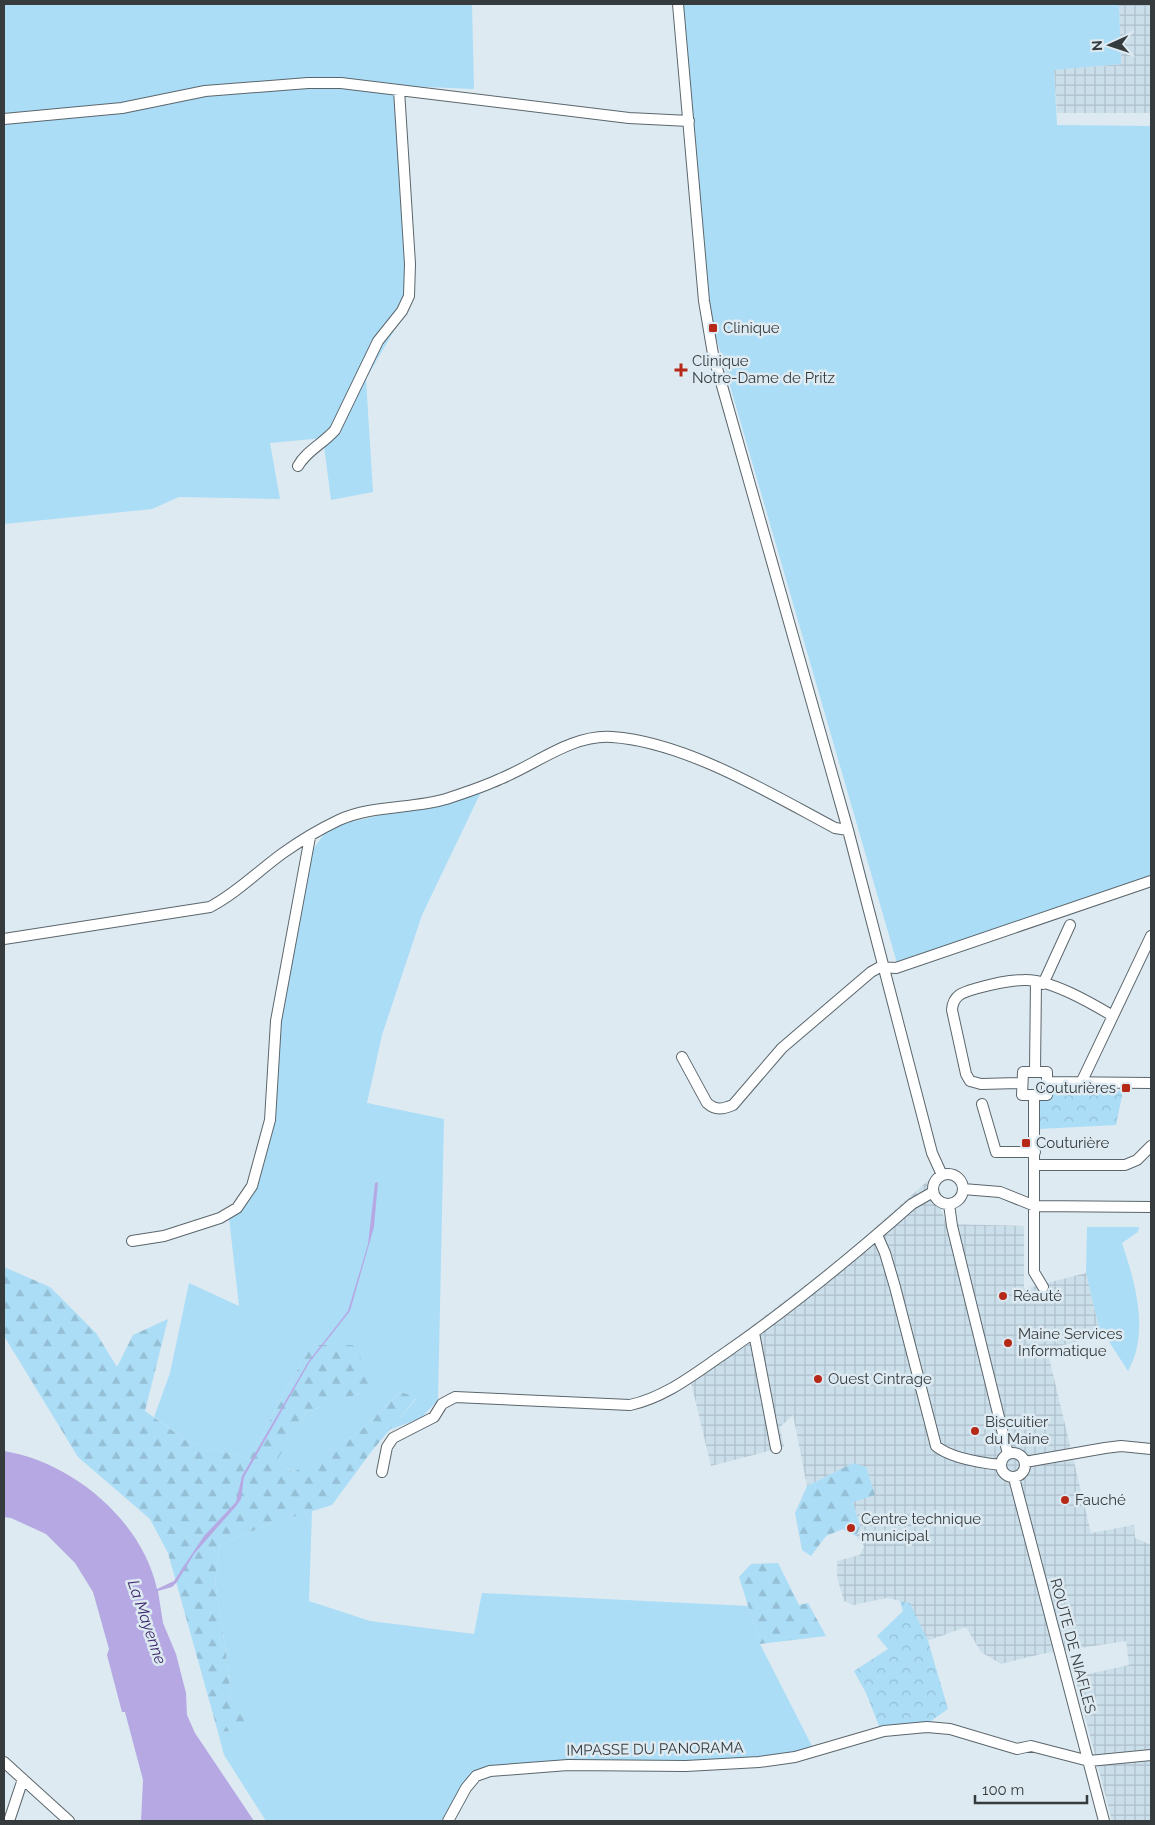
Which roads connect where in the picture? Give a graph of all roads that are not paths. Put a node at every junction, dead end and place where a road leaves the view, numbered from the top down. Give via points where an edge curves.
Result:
1 (678, 4) edge
2 (399, 90) junction
3 (4, 119) edge
4 (689, 121) junction
5 (298, 466) dead end
6 (848, 830) junction
7 (310, 837) junction
8 (1151, 881) edge
9 (1070, 925) dead end
10 (1151, 936) edge
11 (4, 939) edge
12 (883, 968) junction
13 (1039, 982) junction
14 (1113, 1016) junction
15 (682, 1057) dead end
16 (1035, 1072) junction
17 (1047, 1082) junction
18 (1022, 1083) junction
19 (1081, 1083) junction
20 (1151, 1083) edge
21 (1034, 1095) junction
22 (982, 1104) dead end
23 (1151, 1146) edge
24 (1035, 1152) junction
25 (1035, 1165) junction
26 (942, 1175) junction
27 (963, 1189) junction
28 (934, 1192) junction
29 (949, 1204) junction
30 (1035, 1206) junction
31 (1151, 1207) edge
32 (877, 1236) junction
33 (132, 1241) dead end
34 (1042, 1287) dead end
35 (754, 1333) junction
36 (776, 1448) dead end
37 (1151, 1451) edge
38 (1008, 1454) junction
39 (1025, 1462) junction
40 (1001, 1465) junction
41 (382, 1472) dead end
42 (1014, 1478) junction
43 (1151, 1755) edge
44 (1089, 1761) junction
45 (4, 1762) edge
46 (23, 1779) junction
47 (9, 1821) edge
48 (69, 1821) edge
49 (448, 1821) edge
50 (1104, 1821) edge

1 - 4 street
2 - 3 street via 341,83 308,83 204,91 122,108
2 - 4 street via 636,119
2 - 5 street via 409,296 402,311 378,341 335,430 302,458
4 - 6 street via 704,301 711,345
6 - 7 street via 835,828 744,779 675,752 648,742 609,737 572,744 501,779 444,799 340,820
6 - 12 street
7 - 11 street via 210,907
7 - 33 street via 276,1021 270,1120 252,1186 237,1208 220,1218 164,1236
8 - 12 street via 896,968
9 - 13 street
10 - 14 street
12 - 15 street via 875,969 782,1048 729,1107 714,1108 707,1103
12 - 26 street via 932,1152
13 - 14 street
13 - 16 street
13 - 18 street via 1004,982 960,993 952,1001 970,1081 981,1084
14 - 19 street
16 - 17 street via 1047,1072
16 - 18 street via 1022,1072
17 - 19 street
17 - 21 street via 1047,1095
18 - 21 street via 1022,1095
19 - 20 street
21 - 24 street
22 - 24 street via 996,1152
23 - 25 street via 1137,1160 1124,1165
24 - 25 street
25 - 30 street
26 - 27 street via 956,1176
26 - 28 street via 935,1182
27 - 29 street via 957,1201
27 - 30 street via 1000,1192
28 - 29 street via 937,1199
28 - 32 street via 912,1204
29 - 38 street
30 - 31 street
30 - 34 street via 1034,1272
32 - 35 street
32 - 40 street via 895,1287 936,1446 955,1455
35 - 36 street
35 - 41 street via 672,1390 630,1405 455,1397 442,1404 434,1417 393,1438 387,1447
37 - 39 street via 1121,1446
38 - 39 street via 1018,1454
38 - 40 street
39 - 42 street via 1024,1472
40 - 42 street via 1004,1473
42 - 44 street, ROUTE DE NIAFLES
43 - 44 street
44 - 49 street, IMPASSE DU PANORAMA via 1031,1746 1017,1749 950,1729 927,1726 884,1730 795,1757 759,1762 686,1766 568,1765 490,1771 476,1776
44 - 50 street, ROUTE DE NIAFLES
45 - 46 street
46 - 47 street
46 - 48 street

